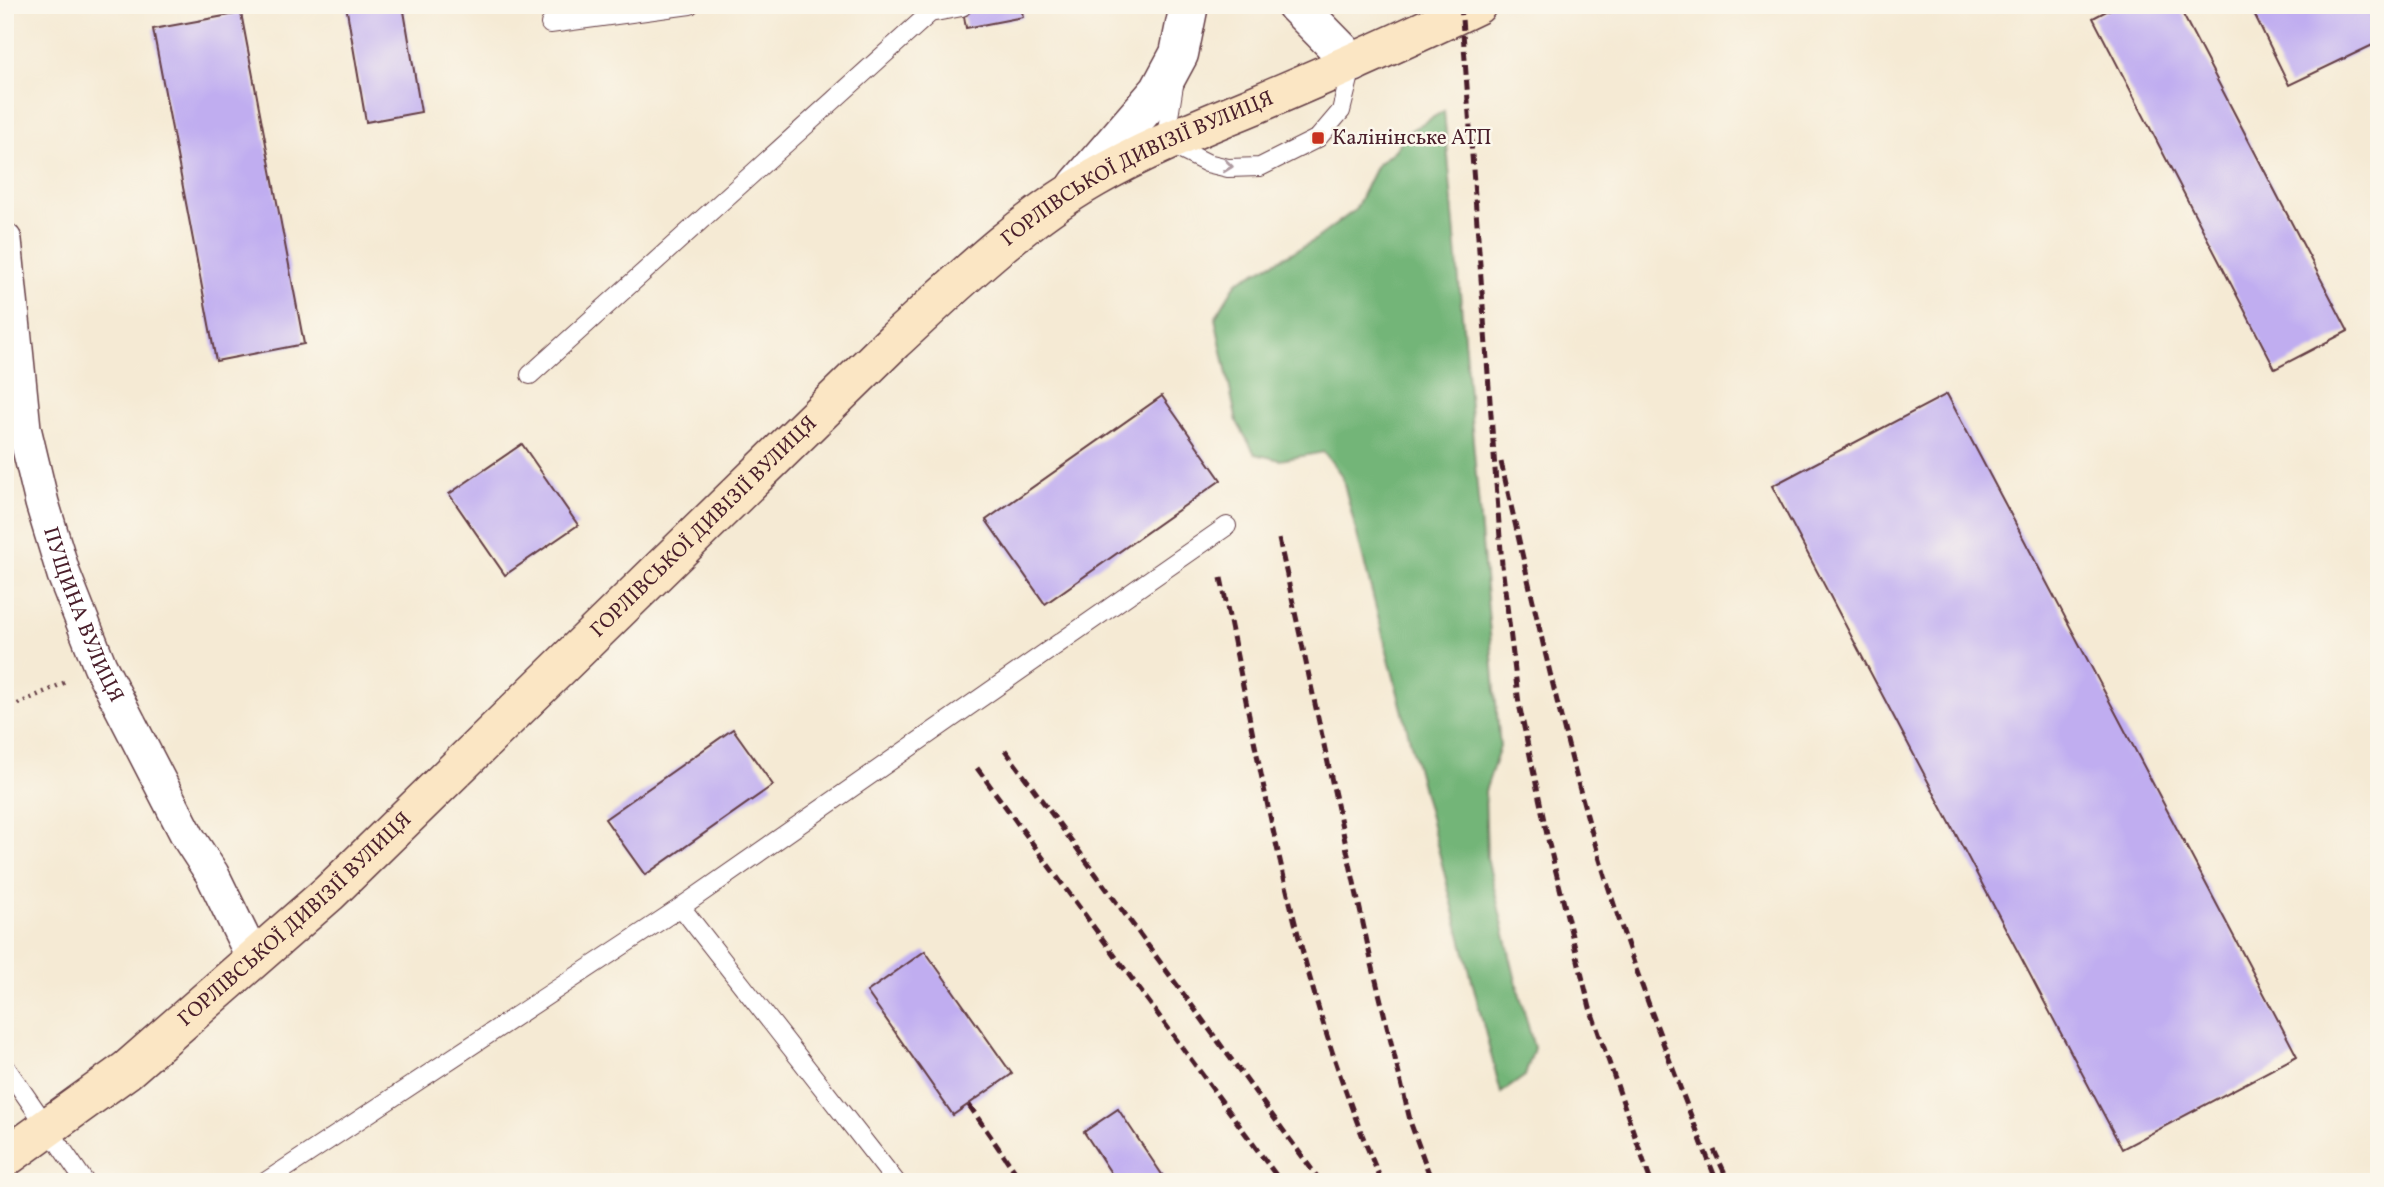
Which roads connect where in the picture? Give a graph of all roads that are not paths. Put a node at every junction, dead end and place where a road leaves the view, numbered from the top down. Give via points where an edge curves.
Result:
1 (690, 5) edge
2 (1189, 5) edge
3 (1296, 5) edge
4 (1477, 5) edge
5 (962, 7) dead end
6 (930, 9) edge
7 (550, 24) dead end
8 (1179, 54) junction
9 (1353, 63) junction
10 (1165, 142) junction
11 (1067, 197) junction
12 (5, 240) edge
13 (530, 375) dead end
14 (15, 429) edge
15 (1227, 526) dead end
16 (681, 907) junction
17 (254, 960) junction
18 (5, 1066) edge
19 (46, 1128) junction
20 (5, 1158) edge
21 (85, 1182) edge
22 (265, 1182) edge
23 (895, 1182) edge

1 - 7 lane
2 - 8 street
3 - 9 street
4 - 9 main road, ГОРЛІВСЬКОЇ ДИВІЗІЇ ВУЛИЦЯ
5 - 6 lane
6 - 13 lane
8 - 10 lane
8 - 11 street via 1159,91
9 - 10 main road, ГОРЛІВСЬКОЇ ДИВІЗІЇ ВУЛИЦЯ
10 -> 9 lane via 1207,163 1260,167 1318,138 1341,111
10 - 11 main road, ГОРЛІВСЬКОЇ ДИВІЗІЇ ВУЛИЦЯ
11 - 17 main road, ГОРЛІВСЬКОЇ ДИВІЗІЇ ВУЛИЦЯ via 984,259 894,341 329,894
12 - 14 street, ПУЩИНА ВУЛИЦЯ
14 - 17 street, ПУЩИНА ВУЛИЦЯ via 100,666
15 - 16 lane
16 - 22 lane
16 - 23 lane
17 - 19 main road, ГОРЛІВСЬКОЇ ДИВІЗІЇ ВУЛИЦЯ via 128,1070
18 - 19 lane
19 - 20 main road, ГОРЛІВСЬКОЇ ДИВІЗІЇ ВУЛИЦЯ
19 - 21 lane

